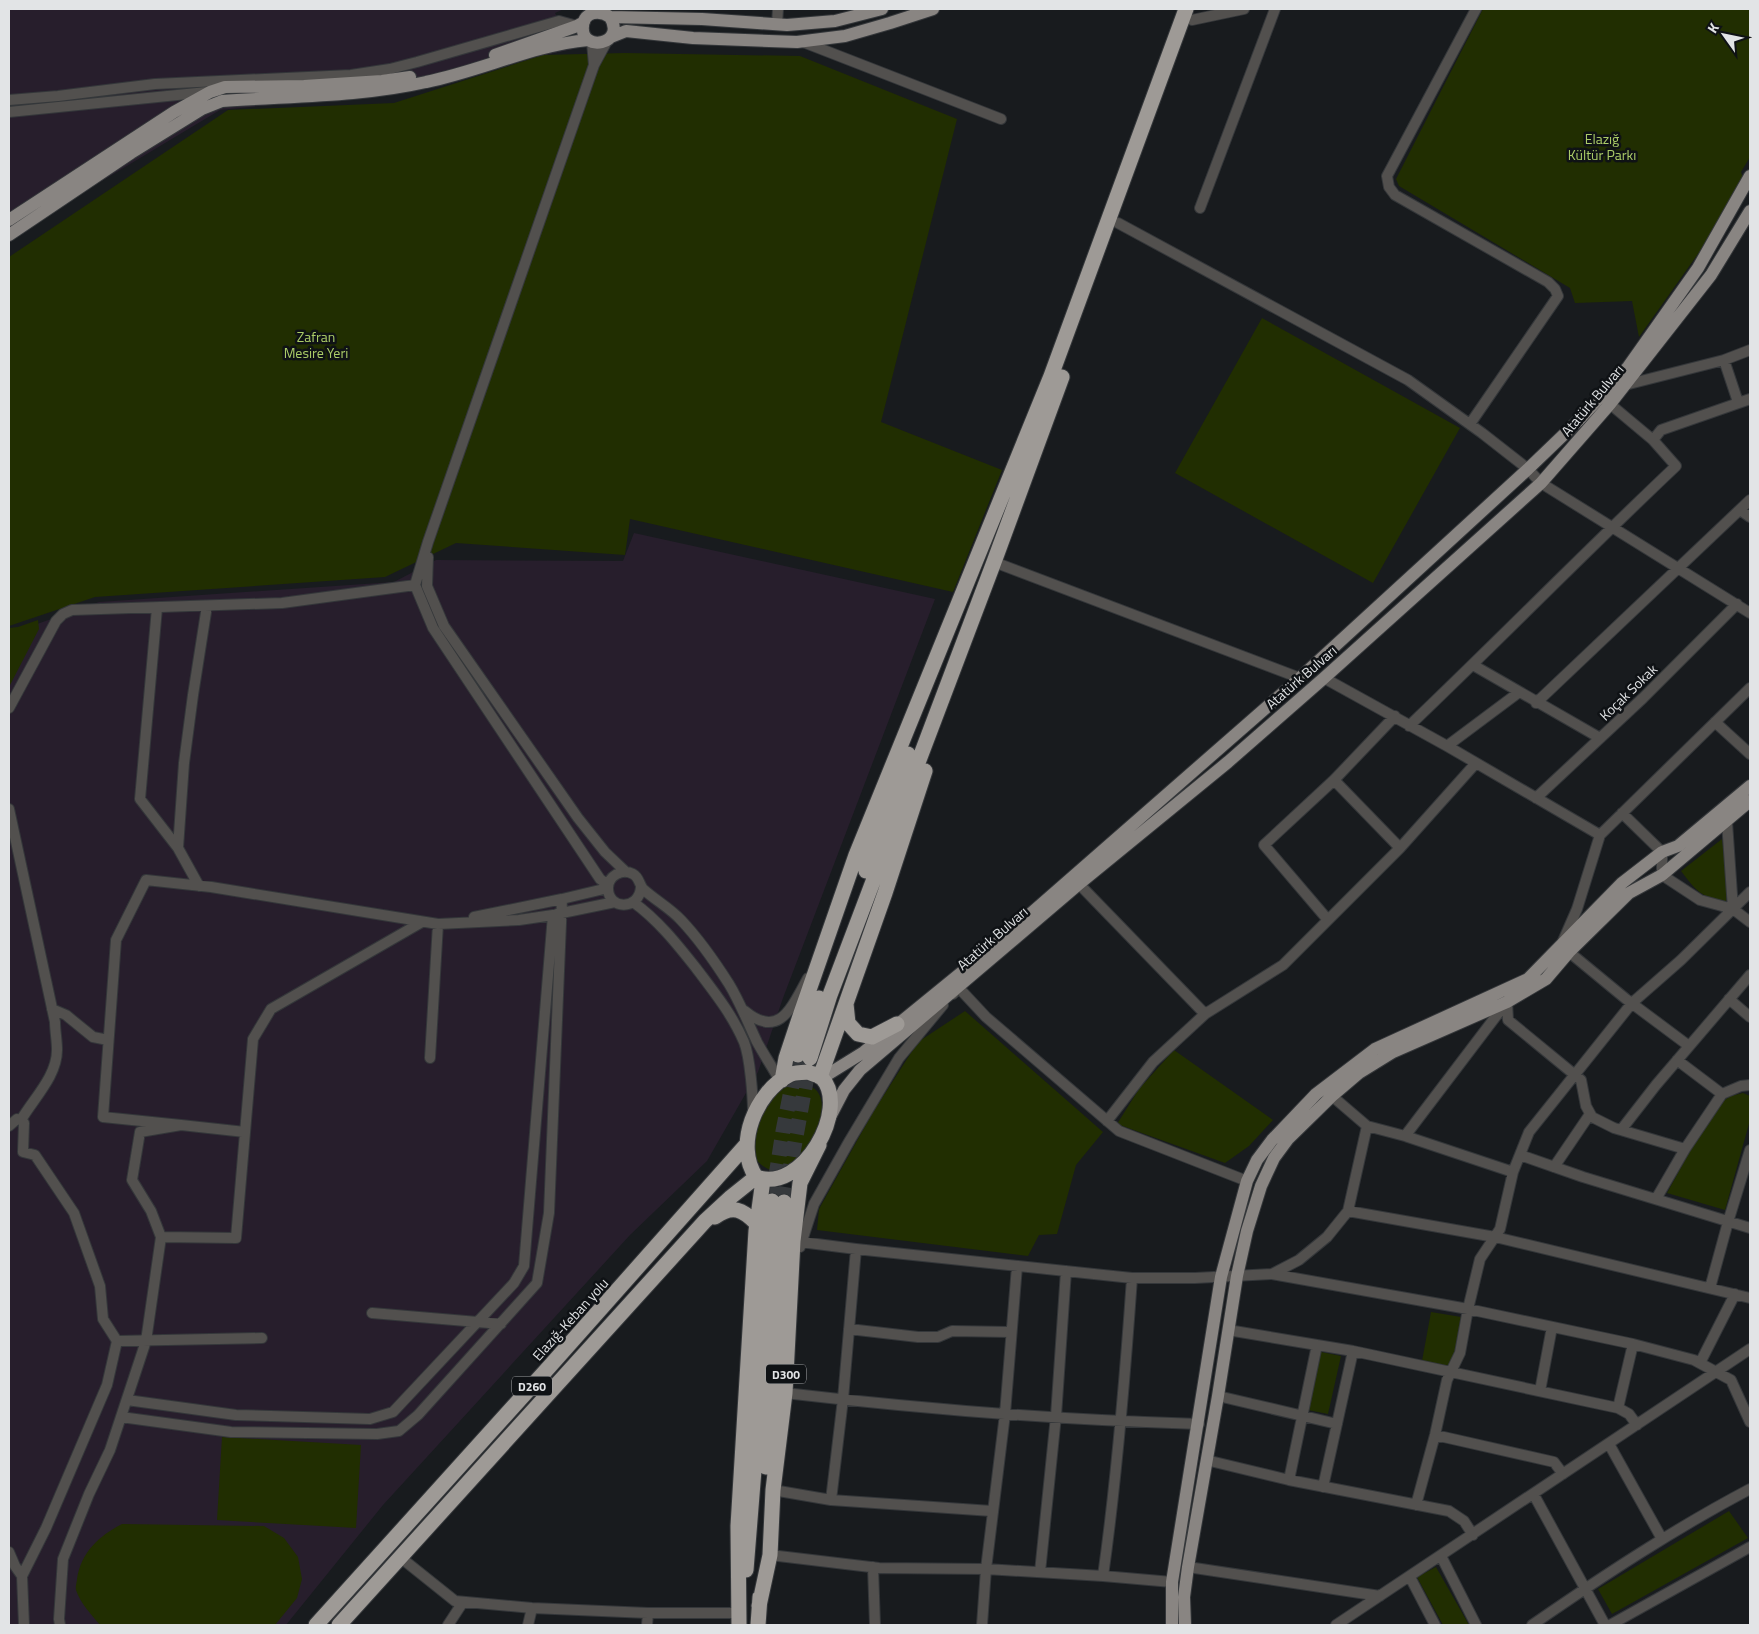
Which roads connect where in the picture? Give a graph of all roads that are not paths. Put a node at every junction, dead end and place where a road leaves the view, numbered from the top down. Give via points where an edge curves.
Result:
1 (778, 9) edge
2 (882, 9) edge
3 (934, 9) edge
4 (1244, 9) edge
5 (1275, 9) edge
6 (1476, 9) edge
7 (1191, 12) edge
8 (603, 13) edge
9 (583, 19) edge
10 (777, 24) junction
11 (609, 39) junction
12 (590, 41) junction
13 (802, 42) junction
14 (594, 65) junction
15 (210, 92) junction
16 (9, 100) edge
17 (9, 112) edge
18 (1001, 119) dead end
19 (1750, 176) edge
20 (1200, 208) dead end
21 (1750, 211) edge
22 (9, 220) edge
23 (1118, 222) junction
24 (9, 234) edge
25 (1750, 350) edge
26 (1724, 360) junction
27 (1625, 385) junction
28 (1750, 399) edge
29 (1738, 402) junction
30 (1610, 404) junction
31 (1470, 424) junction
32 (1653, 440) junction
33 (1528, 469) junction
34 (1541, 482) junction
35 (1750, 500) edge
36 (1740, 510) junction
37 (1750, 517) edge
38 (1610, 527) junction
39 (428, 542) junction
40 (976, 561) junction
41 (994, 562) junction
42 (1677, 568) junction
43 (415, 585) junction
44 (1737, 604) junction
45 (206, 606) junction
46 (158, 608) junction
47 (1750, 613) edge
48 (1473, 665) junction
49 (1300, 678) junction
50 (1324, 678) junction
51 (1750, 688) edge
52 (1518, 693) junction
53 (1536, 703) junction
54 (9, 708) edge
55 (1394, 716) junction
56 (1716, 722) junction
57 (1410, 726) junction
58 (1600, 738) junction
59 (1446, 746) junction
60 (1750, 754) edge
61 (1476, 764) junction
62 (1334, 780) junction
63 (1750, 786) edge
64 (1536, 798) junction
65 (1750, 802) edge
66 (9, 809) edge
67 (1622, 813) junction
68 (1727, 822) junction
69 (1600, 835) junction
70 (178, 848) junction
71 (1400, 848) junction
72 (1662, 852) junction
73 (626, 872) junction
74 (1662, 875) junction
75 (1079, 884) junction
76 (199, 886) junction
77 (608, 887) junction
78 (641, 887) junction
79 (1750, 892) edge
80 (558, 900) junction
81 (615, 902) junction
82 (634, 902) junction
83 (1733, 909) junction
84 (558, 914) junction
85 (1328, 920) junction
86 (422, 922) junction
87 (1750, 922) edge
88 (438, 924) junction
89 (1566, 947) junction
90 (823, 951) junction
91 (1750, 974) edge
92 (958, 987) junction
93 (1729, 999) junction
94 (846, 1002) junction
95 (1507, 1002) junction
96 (1632, 1003) junction
97 (740, 1008) junction
98 (52, 1009) junction
99 (1205, 1014) junction
100 (1750, 1017) edge
101 (897, 1024) junction
102 (108, 1040) junction
103 (1689, 1046) junction
104 (430, 1058) dead end
105 (1677, 1060) junction
106 (1575, 1075) junction
107 (821, 1077) junction
108 (781, 1081) junction
109 (1750, 1085) edge
110 (1722, 1094) junction
111 (1332, 1096) junction
112 (1590, 1114) junction
113 (753, 1116) junction
114 (21, 1120) junction
115 (828, 1121) junction
116 (1107, 1121) junction
117 (181, 1125) junction
118 (9, 1126) edge
119 (1366, 1126) junction
120 (1621, 1130) junction
121 (245, 1132) junction
122 (1405, 1136) junction
123 (746, 1144) junction
124 (819, 1145) junction
125 (1686, 1149) junction
126 (1750, 1150) edge
127 (1520, 1155) junction
128 (1554, 1167) junction
129 (1513, 1172) junction
130 (760, 1178) junction
131 (1247, 1181) junction
132 (1656, 1199) junction
133 (1348, 1211) junction
134 (1728, 1222) junction
135 (756, 1223) junction
136 (1750, 1228) edge
137 (696, 1231) junction
138 (161, 1237) junction
139 (1495, 1237) junction
140 (797, 1242) junction
141 (856, 1249) junction
142 (1017, 1266) junction
143 (1066, 1271) junction
144 (1272, 1274) junction
145 (1237, 1276) junction
146 (1221, 1277) junction
147 (1132, 1278) junction
148 (1710, 1288) junction
149 (1736, 1294) junction
150 (1750, 1298) edge
151 (1468, 1310) junction
152 (372, 1313) dead end
153 (478, 1322) junction
154 (501, 1324) junction
155 (1552, 1327) junction
156 (849, 1329) junction
157 (1228, 1330) junction
158 (1010, 1332) junction
159 (262, 1338) dead end
160 (117, 1341) junction
161 (146, 1341) junction
162 (1633, 1344) junction
163 (1317, 1345) junction
164 (1750, 1349) edge
165 (1353, 1351) junction
166 (1700, 1363) junction
167 (1450, 1372) junction
168 (1717, 1372) junction
169 (1540, 1391) junction
170 (785, 1392) junction
171 (1218, 1396) junction
172 (843, 1399) junction
173 (127, 1400) junction
174 (1618, 1408) junction
175 (1004, 1414) junction
176 (1056, 1416) junction
177 (1303, 1416) junction
178 (121, 1417) junction
179 (1122, 1422) junction
180 (1750, 1422) edge
181 (1199, 1424) junction
182 (1337, 1424) junction
183 (1637, 1425) junction
184 (1435, 1435) junction
185 (1609, 1444) junction
186 (1206, 1460) junction
187 (1563, 1474) junction
188 (1289, 1480) junction
189 (1323, 1487) junction
190 (1750, 1489) edge
191 (773, 1490) junction
192 (1534, 1495) junction
193 (831, 1500) junction
194 (1416, 1505) junction
195 (992, 1511) junction
196 (1473, 1535) junction
197 (1662, 1540) junction
198 (1750, 1547) edge
199 (9, 1552) edge
200 (770, 1555) junction
201 (1441, 1556) junction
202 (400, 1557) junction
203 (873, 1567) junction
204 (1188, 1567) junction
205 (986, 1570) junction
206 (1040, 1572) junction
207 (22, 1576) junction
208 (1103, 1576) junction
209 (1410, 1576) junction
210 (1172, 1582) junction
211 (1585, 1589) junction
212 (1380, 1596) junction
213 (464, 1602) junction
214 (759, 1606) junction
215 (532, 1608) junction
216 (648, 1613) junction
217 (739, 1619) edge
218 (24, 1625) edge
219 (60, 1625) edge
220 (316, 1625) edge
221 (338, 1625) edge
222 (448, 1625) edge
223 (528, 1625) edge
224 (647, 1625) edge
225 (758, 1625) edge
226 (875, 1625) edge
227 (982, 1625) edge
228 (1172, 1625) edge
229 (1184, 1625) edge
230 (1336, 1625) edge
231 (1435, 1625) edge
232 (1476, 1625) edge
233 (1532, 1625) edge
234 (1606, 1625) edge
235 (1610, 1625) edge

1 - 10 street
2 - 10 main road via 835,21
3 - 13 main road via 845,36
4 - 7 street
5 - 20 street
6 - 31 street via 1387,176 1395,195 1548,282 1558,296
7 - 23 highway
7 - 40 highway
8 - 9 main road via 595,12
8 - 10 main road
8 - 11 main road via 614,27
9 - 12 main road via 583,32
9 - 15 main road via 479,61 417,76 304,86 225,87
9 - 16 street via 559,21 417,62 351,75 155,84
11 - 12 main road via 602,43
11 - 13 main road via 626,31 736,41
11 - 14 street
12 - 14 street
12 - 24 main road via 553,46 428,82 380,91 222,101 131,153
13 - 18 street
14 - 39 street
15 - 17 street
15 - 22 main road
19 - 33 main road, Atatürk Bulvarı via 1698,268 1628,367
21 - 27 main road, Atatürk Bulvarı via 1711,275
23 - 31 street via 1408,380
23 - 41 highway
25 - 26 street
26 - 27 street
26 - 29 street
27 - 30 main road, Atatürk Bulvarı
28 - 29 street
29 - 32 street via 1661,430
30 - 32 street
30 - 34 main road, Atatürk Bulvarı
31 - 33 street
32 - 38 street via 1676,466
33 - 34 street
33 - 49 main road, Atatürk Bulvarı
34 - 38 street
34 - 50 main road, Atatürk Bulvarı
35 - 36 street
36 - 37 street
36 - 42 street
38 - 42 street
38 - 48 street
39 - 43 street
39 - 73 street via 426,586 444,626 578,818
40 - 41 highway via 804,1056
40 - 90 highway via 856,855
41 - 49 street
41 - 94 highway
42 - 44 street
42 - 53 street
43 - 45 street via 282,603
43 - 77 street via 433,628
44 - 47 street
44 - 58 street, Koçak Sokak
45 - 46 street
45 - 70 street via 189,724
46 - 54 street via 72,610 63,614 52,628
46 - 70 street via 140,799
48 - 52 street
48 - 57 street
49 - 101 main road, Atatürk Bulvarı via 988,951
50 - 55 street
50 - 75 main road, Atatürk Bulvarı via 1228,762
51 - 56 street
52 - 53 street
52 - 59 street
53 - 58 street
55 - 57 street
55 - 62 street
56 - 60 street
56 - 67 street
57 - 59 street
58 - 64 street, Koçak Sokak
59 - 61 street
61 - 64 street
61 - 71 street
62 - 71 street
62 - 85 street via 1264,845
63 - 72 main road via 1678,846
64 - 69 street
65 - 68 main road
66 - 98 street
67 - 69 street
67 - 72 street
68 - 74 main road
68 - 83 street
69 - 89 street
70 - 76 street
71 - 85 street
72 - 74 street
72 - 89 main road via 1622,883
73 - 77 street via 616,874
73 - 78 street via 637,877
74 - 83 street via 1700,900
74 - 89 main road via 1629,892
75 - 92 main road, Atatürk Bulvarı
75 - 99 street
76 - 86 street
76 - 102 street via 146,880 116,940
77 - 80 street
77 - 81 street
78 - 82 street
78 - 97 street via 680,918 700,942 729,984
79 - 83 street
80 - 84 street
80 - 88 street
81 - 82 street via 625,905
81 - 84 street
82 - 113 street via 676,943 726,1006 744,1043
83 - 87 street
83 - 96 street
84 - 88 street via 519,920
84 - 153 street via 524,1266 514,1283
84 - 154 street via 549,1213 537,1283
85 - 99 street via 1284,965
86 - 88 street
86 - 121 street via 271,1009 253,1039
88 - 104 street
89 - 95 main road via 1546,979
89 - 96 street
89 - 131 main road via 1528,979 1375,1049 1316,1094 1272,1140
90 - 97 street via 780,1020 763,1023
90 - 108 highway
91 - 93 street
92 - 115 main road, Atatürk Bulvarı via 860,1070 844,1090
92 - 116 street via 986,1017
92 - 140 street via 899,1058 814,1204
93 - 100 street
93 - 103 street
94 - 101 highway via 848,1023 858,1034 872,1037
94 - 107 highway
95 - 106 street via 1508,1020
95 - 111 main road via 1393,1052 1359,1073
95 - 122 street
96 - 103 street
96 - 106 street
97 - 108 street
98 - 102 street via 66,1015 93,1037
98 - 114 street via 57,1051 54,1064 46,1083
99 - 116 street via 1153,1062
101 - 107 main road, Atatürk Bulvarı via 864,1052
102 - 117 street via 103,1117
103 - 105 street
105 - 110 street
105 - 120 street
106 - 112 street via 1581,1080
106 - 127 street via 1529,1132
107 - 108 highway via 808,1072 790,1074
107 - 115 highway via 830,1099
108 - 113 highway via 766,1095
109 - 110 street
110 - 125 street
111 - 119 street
111 - 145 main road via 1288,1139 1274,1158 1247,1230
112 - 120 street
112 - 128 street
113 - 123 highway
114 - 118 street via 15,1120
114 - 160 street via 25,1127 24,1152 35,1155 74,1213 100,1286 103,1320
115 - 124 highway
116 - 131 street via 1119,1131
117 - 121 street
117 - 138 street via 140,1132 132,1180 151,1211
119 - 122 street
119 - 133 street
120 - 125 street
121 - 138 street via 236,1238
122 - 129 street
123 - 130 highway via 748,1160
123 - 220 highway, Elazığ-Keban yolu / D260
124 - 130 highway via 789,1175 775,1180
124 - 140 highway, D300 via 800,1183
125 - 132 street
126 - 134 street
127 - 128 street
127 - 129 street
128 - 132 street
129 - 139 street via 1500,1229
130 - 135 highway, D300
130 - 137 highway, D260 via 731,1196
131 - 146 main road
132 - 134 street
133 - 139 street
133 - 144 street via 1327,1238 1299,1260
134 - 136 street
134 - 148 street
135 - 137 highway, D260 via 744,1212 732,1210 719,1214
135 - 217 highway, D300 via 738,1526
137 - 202 highway, D260
138 - 161 street
139 - 148 street
139 - 151 street via 1480,1259
140 - 141 street
140 - 170 highway, D300 via 791,1282
141 - 142 street
141 - 156 street
142 - 143 street
142 - 158 street
143 - 147 street
143 - 176 street
144 - 145 street
144 - 151 street
145 - 146 street
145 - 157 main road
146 - 147 street
146 - 181 main road
147 - 179 street
148 - 149 street
149 - 150 street
149 - 166 street
151 - 155 street
151 - 167 street via 1460,1353
152 - 153 street
153 - 154 street
153 - 173 street via 394,1412 370,1419 236,1415
154 - 178 street via 418,1415 399,1430 377,1434 231,1432
155 - 162 street
155 - 169 street
156 - 158 street via 918,1337 938,1337 952,1331
156 - 172 street
157 - 163 street
157 - 171 main road
158 - 175 street
159 - 161 street
160 - 161 street
160 - 207 street via 107,1385
161 - 173 street
162 - 166 street
162 - 174 street
163 - 165 street
163 - 177 street
164 - 168 street
165 - 167 street
165 - 182 street
166 - 168 street
167 - 169 street
167 - 184 street
168 - 180 street via 1731,1380
168 - 183 street
169 - 174 street
170 - 172 street
170 - 191 highway, D300
171 - 177 street
171 - 186 main road
172 - 175 street
172 - 193 street
173 - 178 street
174 - 183 street via 1629,1414
175 - 176 street
175 - 195 street
176 - 179 street
176 - 206 street
177 - 182 street
177 - 188 street
178 - 219 street via 63,1559
179 - 181 street
179 - 208 street
181 - 210 main road
182 - 189 street
183 - 185 street
184 - 187 street via 1554,1462
184 - 194 street
185 - 187 street
185 - 197 street
186 - 188 street
186 - 204 main road
187 - 192 street
188 - 189 street
189 - 194 street
190 - 197 street
191 - 193 street
191 - 200 highway, D300
192 - 196 street
192 - 211 street
193 - 195 street
194 - 196 street via 1455,1514 1468,1525
195 - 205 street
196 - 201 street
197 - 211 street
198 - 235 street
199 - 207 street
200 - 203 street
200 - 214 highway, D300
201 - 209 street
201 - 232 street
202 - 213 street via 455,1601
202 - 221 highway, D260
203 - 205 street
203 - 226 street
204 - 212 street
204 - 229 main road
205 - 206 street
205 - 227 street
206 - 208 street
207 - 218 street
208 - 210 street
209 - 212 street
209 - 231 street
210 - 228 main road
211 - 233 street
211 - 234 street
212 - 230 street
213 - 215 street
213 - 222 street
214 - 217 highway via 778,1201 748,1559
214 - 225 highway, D300
215 - 216 street
215 - 223 street
216 - 217 street
216 - 224 street

